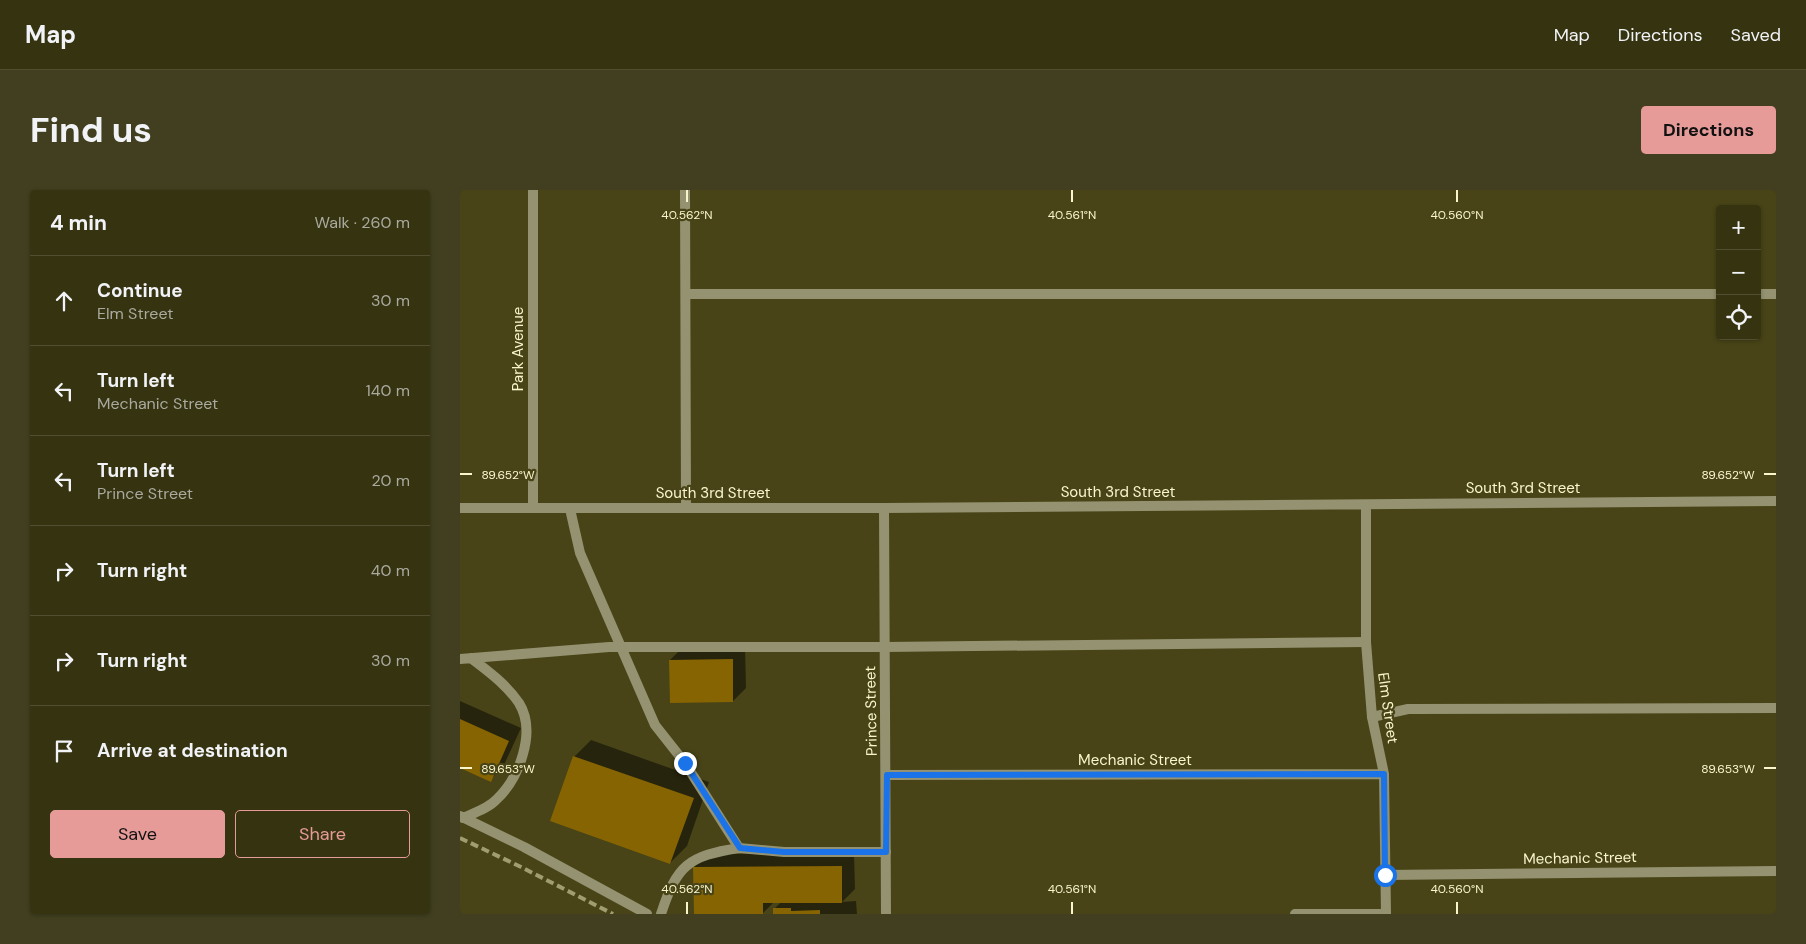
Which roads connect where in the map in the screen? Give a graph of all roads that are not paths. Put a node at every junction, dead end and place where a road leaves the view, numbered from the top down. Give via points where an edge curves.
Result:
1 (533, 190) edge
2 (685, 190) edge
3 (687, 294) junction
4 (1716, 294) edge
5 (1761, 294) edge
6 (1776, 294) edge
7 (1776, 501) edge
8 (1366, 505) junction
9 (460, 508) edge
10 (533, 508) junction
11 (686, 508) junction
12 (884, 508) junction
13 (570, 509) junction
14 (1366, 642) junction
15 (622, 647) junction
16 (886, 647) junction
17 (471, 658) junction
18 (460, 659) edge
19 (1776, 708) edge
20 (1372, 717) junction
21 (1384, 774) junction
22 (887, 775) junction
23 (461, 817) edge
24 (740, 848) junction
25 (886, 852) junction
26 (1776, 871) edge
27 (1385, 875) junction
28 (647, 914) edge
29 (661, 914) edge
30 (886, 914) edge
31 (1295, 914) edge
32 (1386, 914) edge

1 - 10 street, Park Avenue
2 - 3 street
3 - 4 street
3 - 11 street
5 - 6 street
7 - 8 street, South 3rd Street
8 - 12 street, South 3rd Street
8 - 14 street, Elm Street
9 - 10 street, South 3rd Street
10 - 13 street, South 3rd Street
11 - 12 street, South 3rd Street
11 - 13 street, South 3rd Street
12 - 16 street, Prince Street
13 - 15 street via 580,553
14 - 16 street
14 - 20 street, Elm Street
15 - 16 street
15 - 17 street
15 - 24 street via 655,725 685,763
16 - 22 street, Prince Street
17 - 18 street
17 - 23 street via 501,681 520,705 526,729 523,754 511,782 496,801
19 - 20 street via 1408,709
20 - 21 street, Elm Street
21 - 22 street, Mechanic Street
21 - 27 street, Elm Street
22 - 25 street, Prince Street
23 - 28 street via 524,847
24 - 25 street via 784,852
24 - 29 street via 707,853 688,863 670,888
25 - 30 street, Prince Street
26 - 27 street, Mechanic Street
27 - 32 street, Elm Street
31 - 32 street

